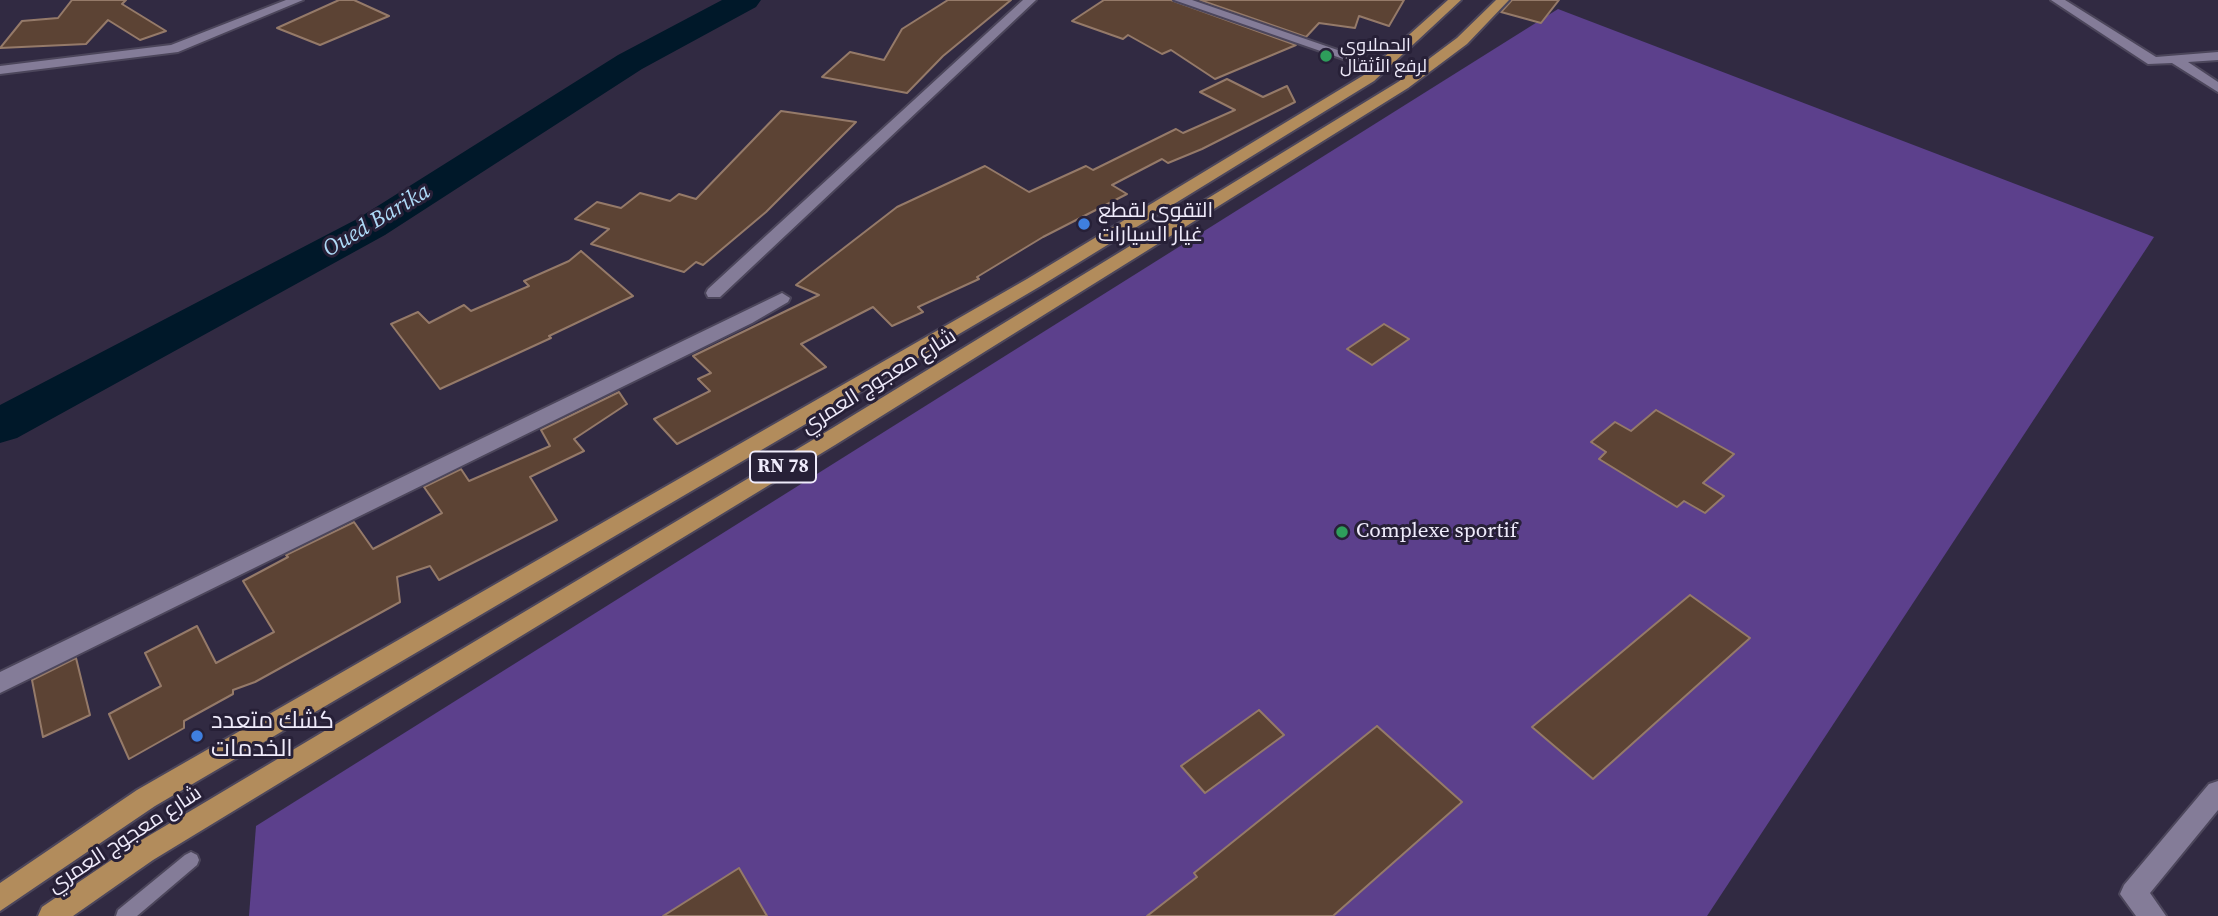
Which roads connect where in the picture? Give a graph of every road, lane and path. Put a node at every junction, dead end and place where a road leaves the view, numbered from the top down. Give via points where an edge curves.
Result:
1 (296, 0) edge
2 (1030, 0) edge
3 (1180, 0) edge
4 (1455, 0) edge
5 (1503, 0) edge
6 (2057, 0) edge
7 (2218, 56) edge
8 (2174, 59) junction
9 (1380, 67) junction
10 (0, 70) edge
11 (2218, 88) edge
12 (714, 293) dead end
13 (782, 298) dead end
14 (0, 683) edge
15 (2218, 792) edge
16 (191, 860) dead end
17 (0, 898) edge
18 (51, 916) edge
19 (124, 916) edge
20 (2153, 916) edge

1 - 10 street via 173,49
2 - 12 street
3 - 9 street
4 - 9 main road, شارع معجوج العمري / RN 78
5 - 18 main road, شارع معجوج العمري / RN 78 via 1462,41 1404,85 828,440 144,852
6 - 8 street via 2153,61
7 - 8 street
8 - 11 street
9 - 17 main road, شارع معجوج العمري / RN 78 via 1369,78 1033,283 146,799
13 - 14 street
15 - 20 street via 2133,894
16 - 19 lane

